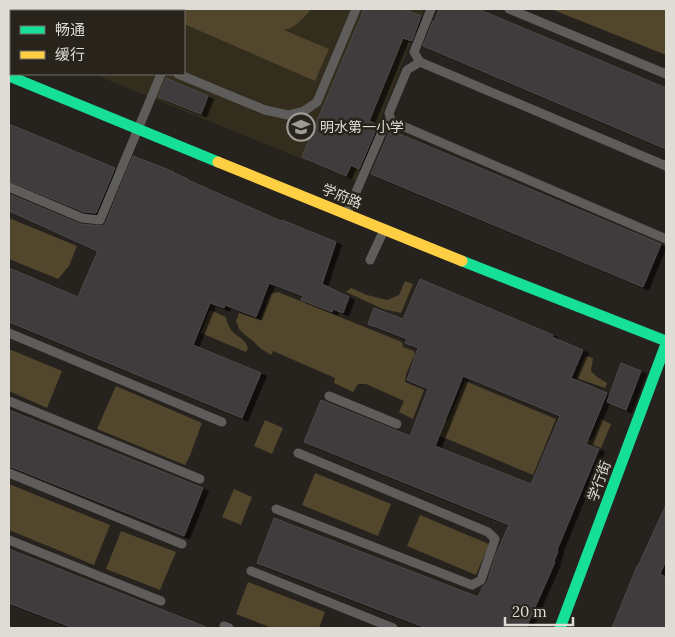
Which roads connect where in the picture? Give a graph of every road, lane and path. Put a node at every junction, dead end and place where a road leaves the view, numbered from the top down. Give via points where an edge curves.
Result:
1 (356, 9) edge
2 (431, 9) edge
3 (509, 9) edge
4 (420, 62) junction
5 (666, 74) edge
6 (162, 75) edge
7 (180, 75) edge
8 (9, 76) edge
9 (390, 121) junction
10 (138, 129) junction
11 (666, 166) edge
12 (9, 187) edge
13 (347, 214) junction
14 (384, 230) junction
15 (666, 239) edge
16 (370, 260) dead end
17 (9, 333) edge
18 (666, 342) edge
19 (329, 396) dead end
20 (9, 401) edge
21 (222, 422) dead end
22 (397, 424) dead end
23 (298, 453) dead end
24 (9, 473) edge
25 (200, 479) dead end
26 (276, 509) dead end
27 (9, 540) edge
28 (182, 544) dead end
29 (251, 571) dead end
30 (161, 601) dead end
31 (394, 628) edge
32 (560, 628) edge

1 - 7 lane via 317,102 304,111 288,115 265,110
2 - 4 lane via 414,52
3 - 5 lane
4 - 9 lane via 407,70 389,113
4 - 11 lane
6 - 10 lane
8 - 10 street, 学府路
9 - 13 lane via 384,128
9 - 15 lane
10 - 12 lane via 100,220 82,218
10 - 13 street, 学府路
13 - 14 street, 学府路
14 - 16 lane
14 - 18 street, 学府路
17 - 21 lane
18 - 32 street, 学行街
19 - 22 lane
20 - 25 lane
23 - 26 lane via 488,532 495,539 481,580 472,585
24 - 28 lane
27 - 30 lane
29 - 31 lane

